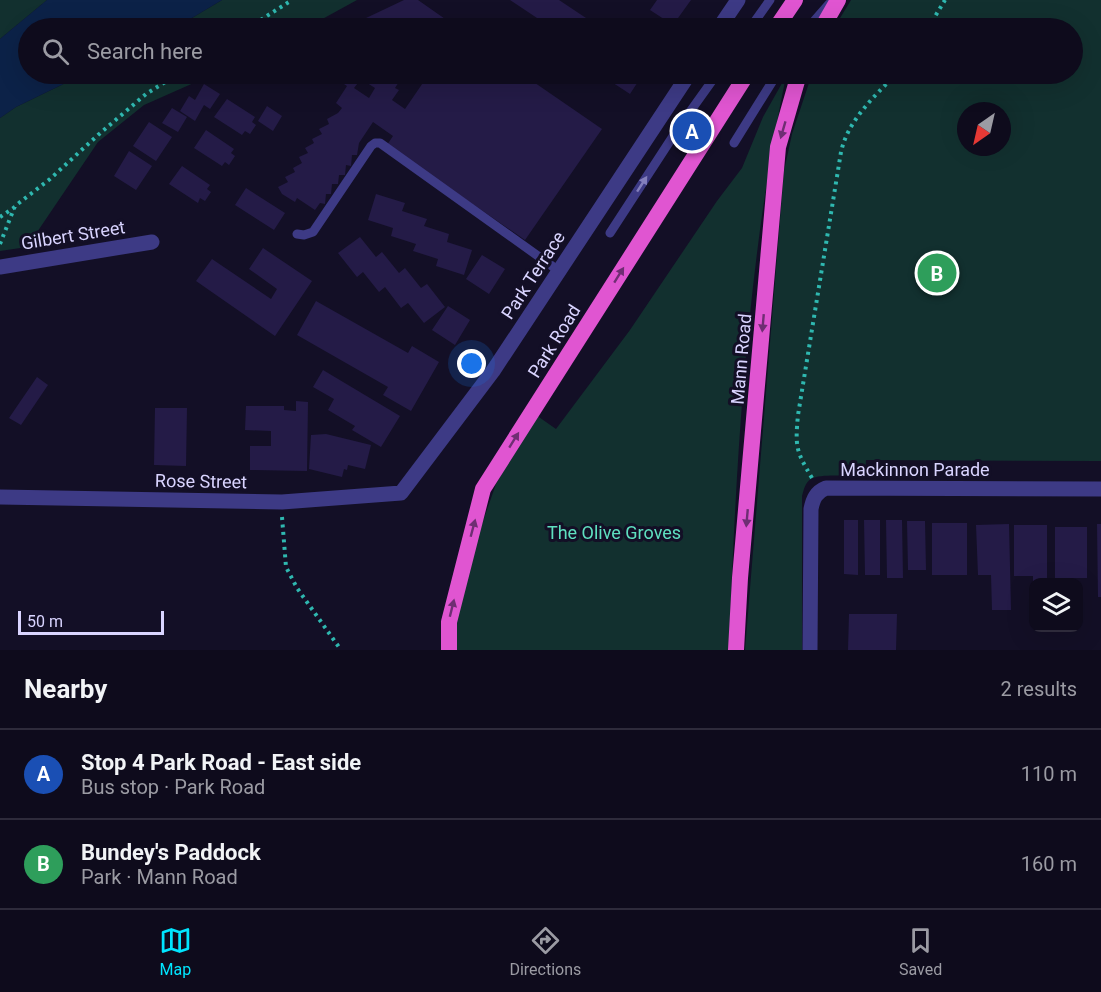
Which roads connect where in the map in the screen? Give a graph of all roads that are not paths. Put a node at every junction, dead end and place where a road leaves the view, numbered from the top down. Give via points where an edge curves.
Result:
1 (738, 0) edge
2 (770, 0) edge
3 (795, 0) edge
4 (832, 0) edge
5 (838, 0) edge
6 (726, 18) edge
7 (757, 18) edge
8 (783, 18) edge
9 (817, 18) edge
10 (828, 18) edge
11 (683, 84) edge
12 (710, 84) edge
13 (741, 84) edge
14 (771, 84) edge
15 (796, 84) edge
16 (734, 143) dead end
17 (610, 233) dead end
18 (297, 234) dead end
19 (152, 242) dead end
20 (0, 267) edge
21 (559, 270) junction
22 (1101, 489) edge
23 (401, 493) joint
24 (0, 497) edge
25 (449, 650) edge
26 (736, 650) edge
27 (810, 650) edge

1 - 6 street
2 - 7 lane
3 - 8 highway
4 - 9 lane
5 - 10 highway
11 - 21 street, Park Terrace
17 -> 12 lane
25 -> 13 highway, Park Road via 448,622 483,489
14 - 16 lane
15 -> 26 highway, Mann Road via 778,147
18 - 21 lane via 313,232 371,146 380,143
19 - 20 street, Gilbert Street
21 - 23 street, Park Terrace via 493,371
22 - 27 street, Mackinnon Parade via 820,490 811,509
23 - 24 street, Rose Street via 282,502

